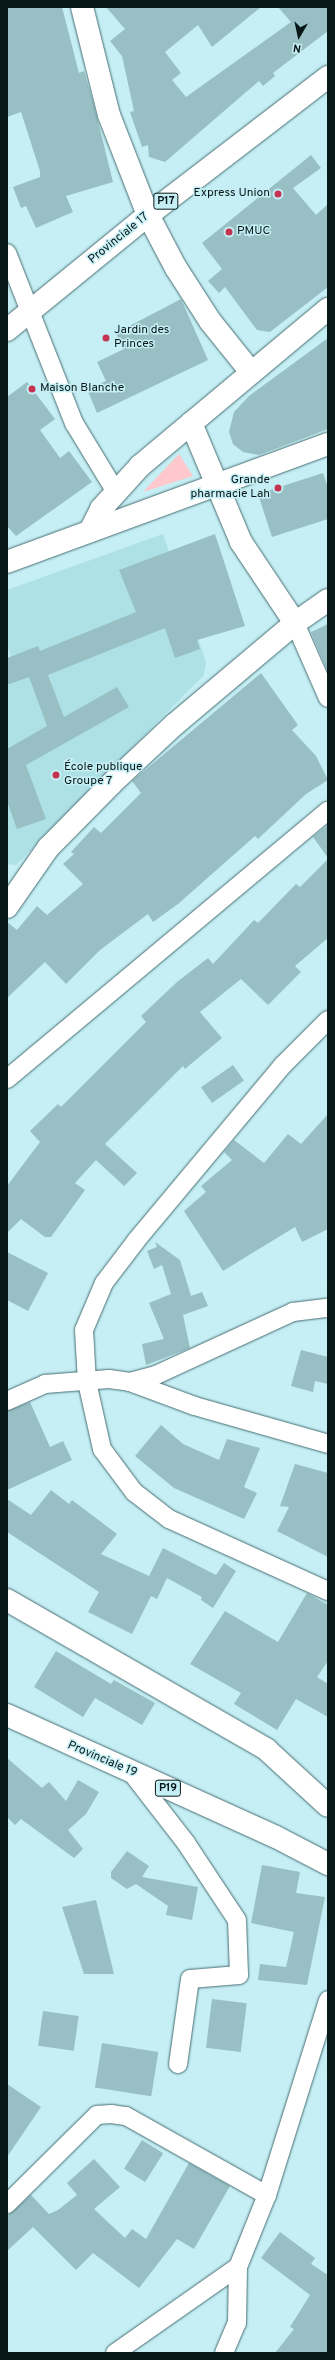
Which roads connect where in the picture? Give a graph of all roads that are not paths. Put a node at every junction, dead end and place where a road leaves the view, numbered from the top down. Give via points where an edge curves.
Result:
1 (82, 7) edge
2 (328, 77) edge
3 (148, 215) junction
4 (7, 253) edge
5 (328, 309) edge
6 (28, 313) junction
7 (7, 330) edge
8 (250, 371) junction
9 (190, 423) junction
10 (328, 444) edge
11 (215, 486) junction
12 (116, 492) junction
13 (90, 531) junction
14 (7, 562) edge
15 (328, 600) edge
16 (295, 623) junction
17 (328, 698) edge
18 (328, 811) edge
19 (7, 907) edge
20 (328, 1020) edge
21 (7, 1079) edge
22 (328, 1308) edge
23 (87, 1382) junction
24 (130, 1382) junction
25 (7, 1401) edge
26 (328, 1444) edge
27 (328, 1591) edge
28 (7, 1600) edge
29 (7, 1715) edge
30 (130, 1772) junction
31 (328, 1806) edge
32 (328, 1864) edge
33 (328, 2000) edge
34 (178, 2064) dead end
35 (267, 2195) junction
36 (7, 2204) edge
37 (238, 2267) junction
38 (115, 2353) edge
39 (224, 2353) edge

1 - 3 street via 109,115
2 - 3 street, Provinciale 17 / P17
3 - 6 street, Provinciale 17 / P17
3 - 8 street via 176,268 210,321
4 - 6 street
5 - 8 street
6 - 7 street, Provinciale 17 / P17
6 - 12 street via 74,423
8 - 9 street
9 - 11 street
9 - 12 street
10 - 11 street
11 - 13 street
11 - 16 street via 241,542
12 - 13 street via 101,509
13 - 14 street
15 - 16 street
16 - 17 street
16 - 19 street via 174,725 112,783 48,848
18 - 21 street
20 - 23 street via 283,1065 104,1283 84,1330
22 - 24 street via 293,1312 156,1375
23 - 24 street via 109,1379
23 - 25 street via 45,1384
23 - 27 street via 102,1449 134,1492 169,1519
24 - 26 street via 195,1406
28 - 31 street via 266,1749
29 - 30 street, Provinciale 19 / P19
30 - 32 street, Provinciale 19 / P19 via 276,1837
30 - 34 street via 186,1843 237,1920 239,1975 190,1979
33 - 35 street
35 - 36 street via 126,2116 111,2114 96,2115
35 - 37 street
37 - 38 street
37 - 39 street via 237,2323

